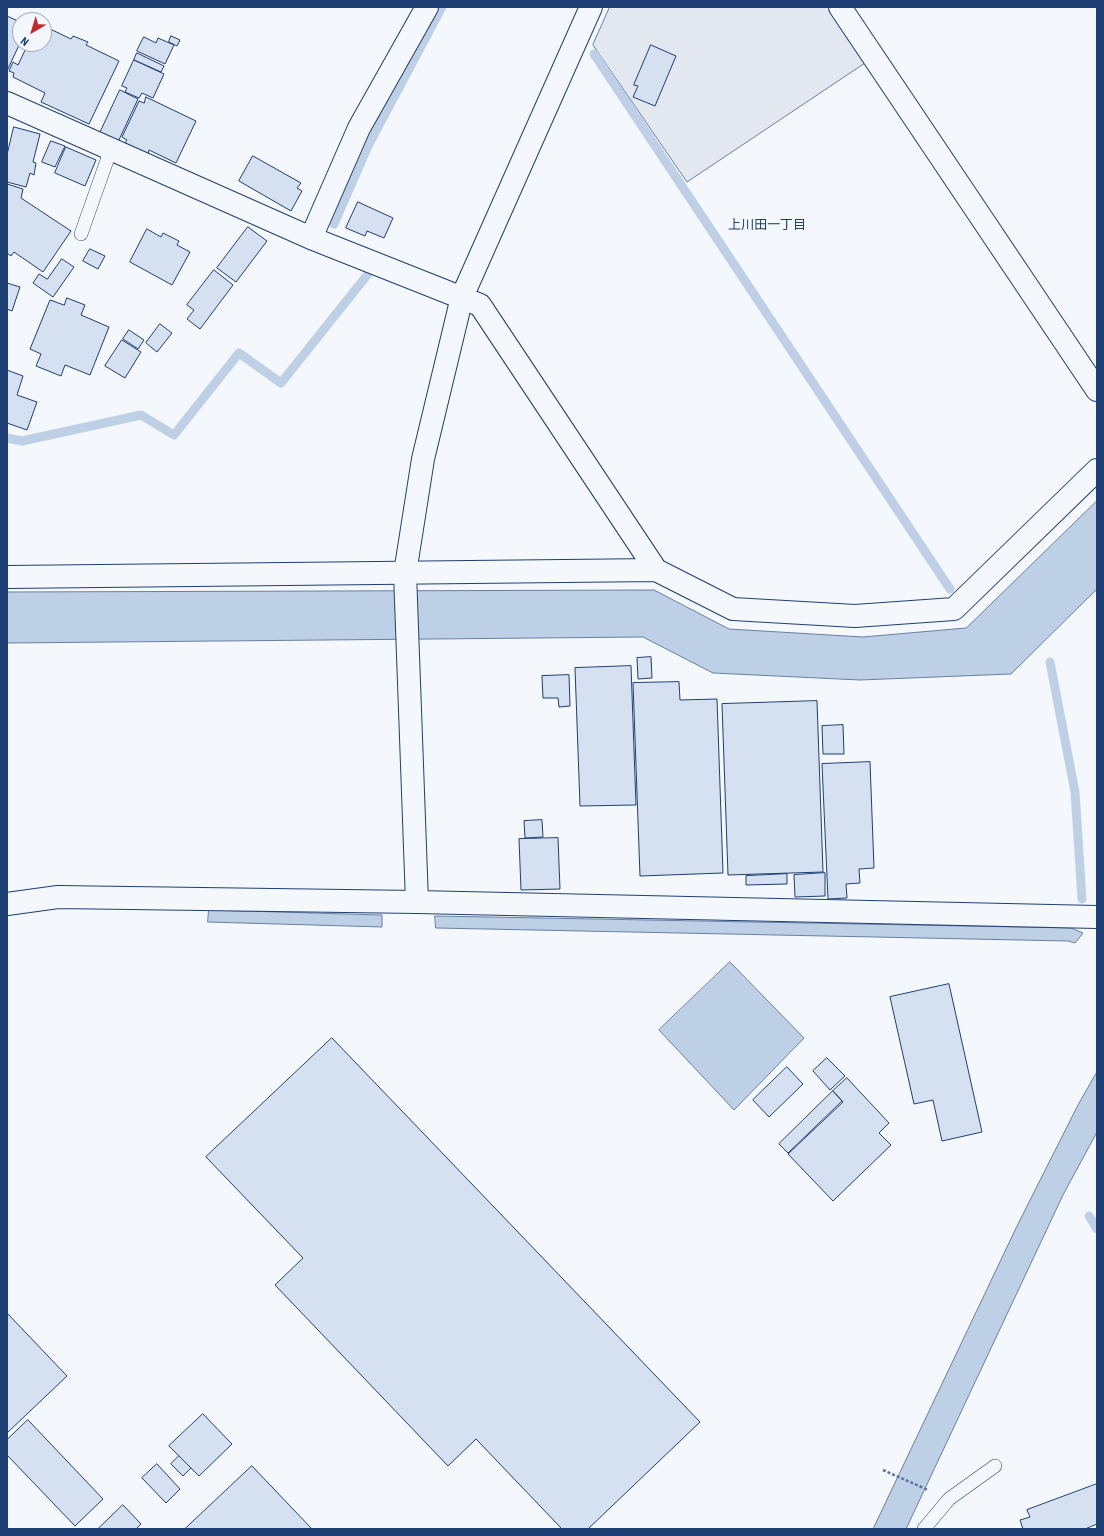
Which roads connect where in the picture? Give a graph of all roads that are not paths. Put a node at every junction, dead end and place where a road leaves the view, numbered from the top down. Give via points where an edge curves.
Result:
1 (427, 7) edge
2 (591, 7) edge
3 (840, 7) edge
4 (7, 104) edge
5 (111, 149) junction
6 (81, 234) dead end
7 (311, 238) junction
8 (462, 297) junction
9 (1097, 390) edge
10 (1097, 470) edge
11 (656, 570) junction
12 (7, 577) edge
13 (405, 577) junction
14 (417, 902) junction
15 (7, 904) edge
16 (1097, 917) edge
17 (995, 1466) dead end
18 (924, 1529) edge

1 - 7 street via 359,128
2 - 8 street
3 - 9 street
4 - 5 street
5 - 6 lane
5 - 7 street
7 - 8 street
8 - 11 street via 480,305
8 - 13 street via 423,459
10 - 11 street via 954,609 855,616 734,609
11 - 13 street
12 - 13 street
13 - 14 street
14 - 15 street via 58,897
14 - 16 street
17 - 18 lane via 948,1499

